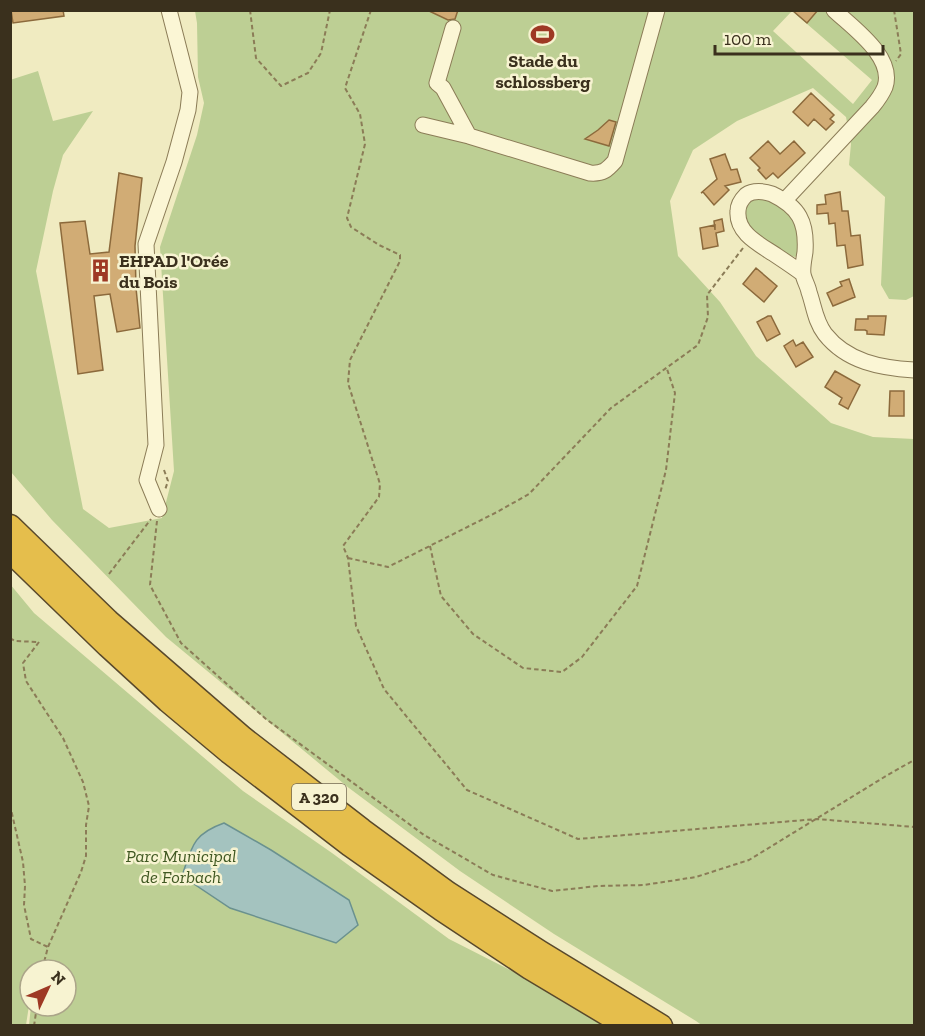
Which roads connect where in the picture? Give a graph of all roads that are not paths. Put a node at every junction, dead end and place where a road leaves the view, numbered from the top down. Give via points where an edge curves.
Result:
1 (169, 10) edge
2 (657, 10) edge
3 (834, 10) edge
4 (453, 28) dead end
5 (423, 125) dead end
6 (469, 136) junction
7 (785, 200) junction
8 (803, 274) junction
9 (915, 370) edge
10 (159, 509) road end
11 (10, 526) edge
12 (10, 551) edge
13 (627, 1026) edge
14 (661, 1026) edge

1 - 10 street via 190,92 174,162 146,244 156,445 147,480
2 - 6 street via 615,161 608,170 590,173
3 - 7 street via 883,61 885,85 855,127
4 - 6 street via 437,83
5 - 6 street
7 - 8 street via 796,210 806,237
7 - 8 street via 765,191 747,194 739,205 739,224 751,238
8 - 9 street via 815,315 838,348 872,364
11 - 14 highway, A 320 via 162,668 243,738 344,816 448,893
12 - 13 highway, A 320 via 108,646 229,752 350,845 530,969

